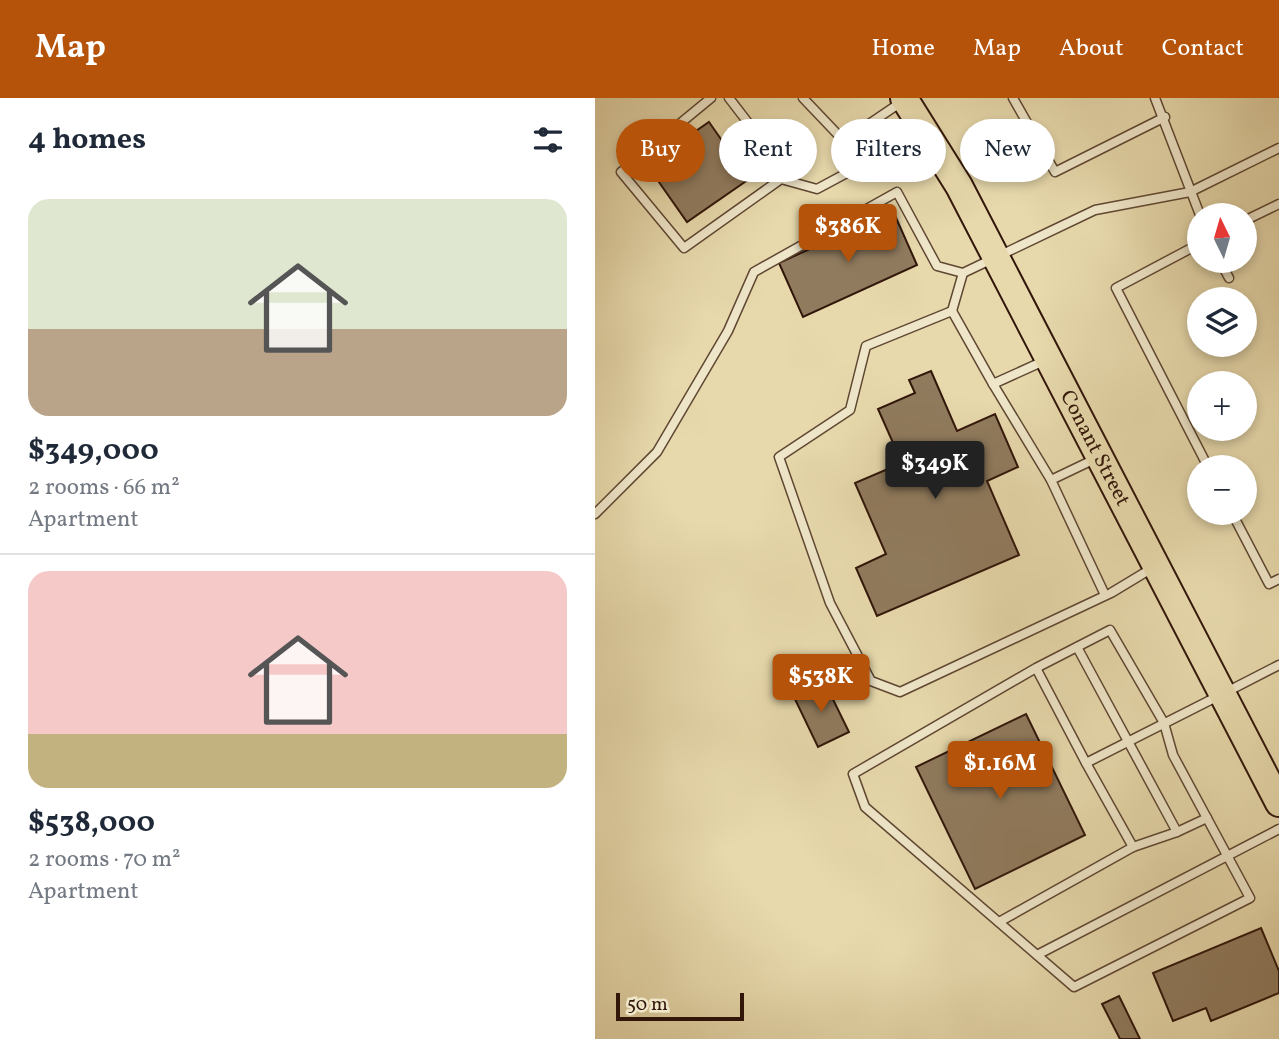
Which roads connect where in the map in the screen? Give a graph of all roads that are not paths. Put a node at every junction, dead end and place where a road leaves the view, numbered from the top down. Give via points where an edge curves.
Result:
1 (729, 98) edge
2 (803, 98) edge
3 (1013, 98) edge
4 (1155, 98) edge
5 (710, 99) edge
6 (904, 99) edge
7 (1165, 117) junction
8 (745, 119) edge
9 (875, 119) edge
10 (831, 127) edge
11 (1279, 148) edge
12 (831, 181) edge
13 (777, 182) edge
14 (792, 182) edge
15 (1190, 192) junction
16 (1195, 203) edge
17 (1279, 204) edge
18 (1257, 215) edge
19 (1187, 250) edge
20 (997, 259) junction
21 (963, 273) junction
22 (1226, 273) edge
23 (1229, 278) dead end
24 (952, 311) junction
25 (1049, 358) junction
26 (993, 384) junction
27 (1202, 455) edge
28 (1100, 456) junction
29 (1051, 480) junction
30 (595, 513) edge
31 (1238, 525) edge
32 (1156, 566) junction
33 (1279, 579) edge
34 (1105, 595) junction
35 (1077, 647) junction
36 (1279, 665) edge
37 (1036, 668) junction
38 (1223, 694) junction
39 (1164, 723) junction
40 (1129, 741) junction
41 (1086, 763) junction
42 (1279, 803) edge
43 (1207, 818) junction
44 (1279, 829) edge
45 (1177, 832) junction
46 (1133, 847) junction
47 (1226, 854) junction
48 (999, 922) junction
49 (1037, 955) junction

1 - 8 lane
2 - 10 lane
3 - 7 lane via 1055,172
4 - 7 lane
5 - 13 lane via 621,173 684,248
6 - 9 lane
6 - 20 main road, Conant Street via 943,155
7 - 15 lane
11 - 15 lane
12 - 14 lane via 817,189
15 - 16 lane
15 - 20 lane via 1095,211
17 - 18 lane
19 - 27 lane via 1116,288
20 - 21 lane
20 - 25 main road, Conant Street
21 - 24 lane
21 - 30 lane via 937,266 897,192 754,272 729,331 657,452
22 - 23 lane
24 - 26 lane
24 - 34 lane via 866,346 850,410 779,457 830,603 871,681 900,692
25 - 26 lane
25 - 28 main road, Conant Street
26 - 29 lane
28 - 29 lane
28 - 32 main road, Conant Street
29 - 34 lane
31 - 33 lane via 1269,584
32 - 34 lane
32 - 38 main road, Conant Street
35 - 37 lane
35 - 39 lane via 1110,630
35 - 40 lane
36 - 38 lane
37 - 41 lane
37 - 48 lane via 853,774 865,807
38 - 39 lane
38 - 42 main road, Conant Street
39 - 40 lane
39 - 43 lane via 1173,755
40 - 41 lane
40 - 45 lane
41 - 46 lane
43 - 45 lane
43 - 47 lane
44 - 47 lane
45 - 46 lane
46 - 48 lane
47 - 49 lane
47 - 49 lane via 1250,898 1075,987
48 - 49 lane

